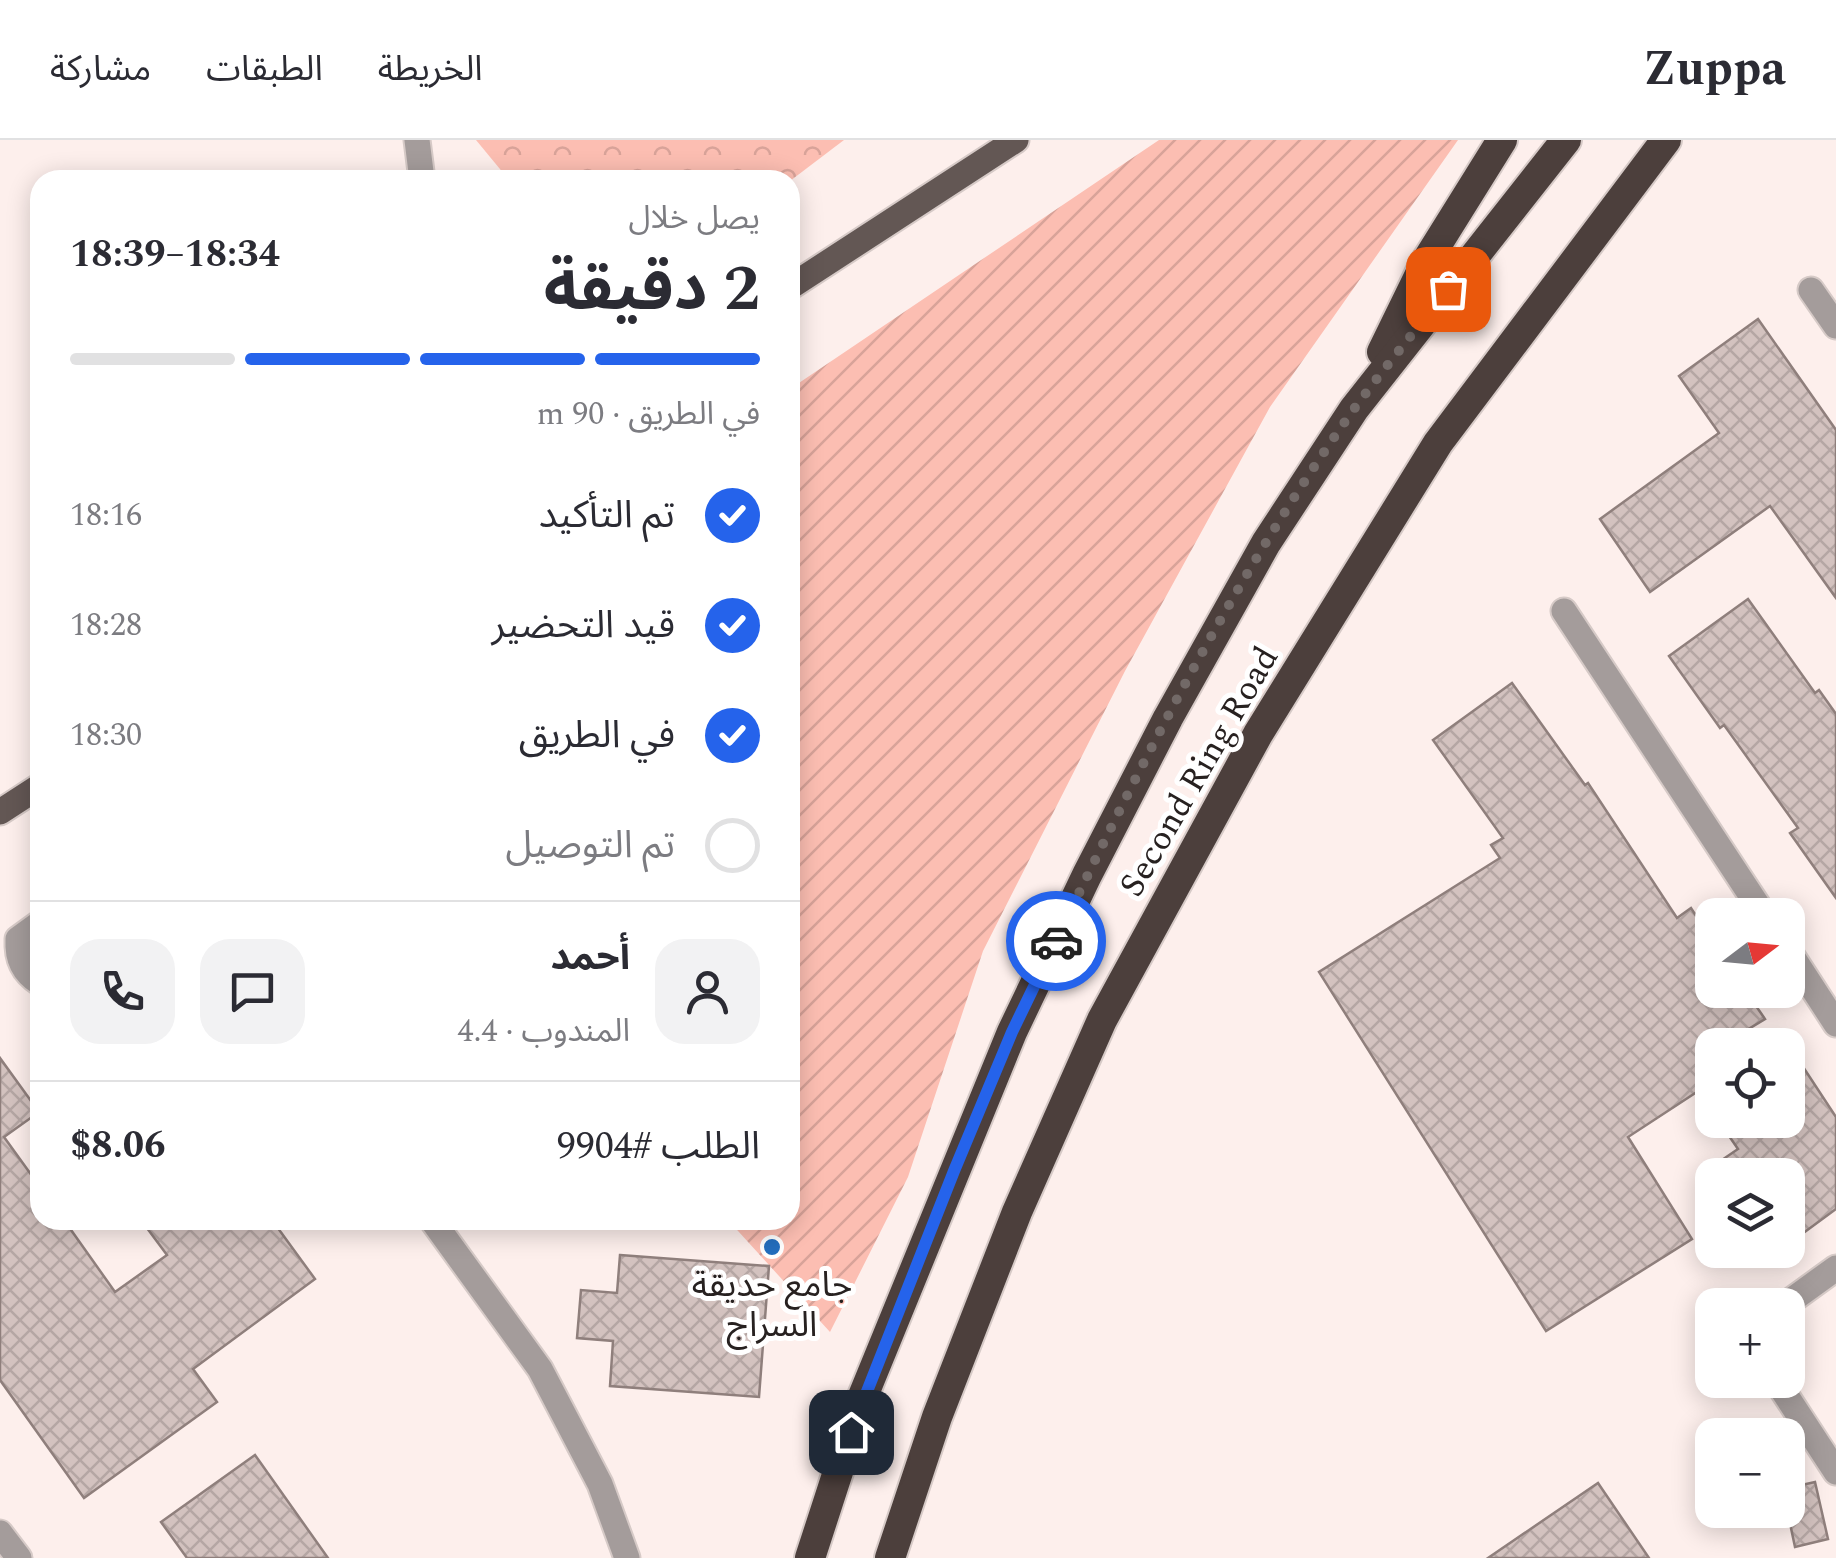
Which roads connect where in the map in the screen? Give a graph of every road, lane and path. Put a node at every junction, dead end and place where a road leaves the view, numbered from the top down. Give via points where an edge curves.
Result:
1 (417, 140) edge
2 (1016, 140) edge
3 (1502, 140) edge
4 (1566, 140) edge
5 (1666, 140) edge
6 (421, 170) edge
7 (800, 280) edge
8 (1811, 290) dead end
9 (1836, 326) edge
10 (1354, 408) junction
11 (1564, 611) dead end
12 (30, 792) edge
13 (0, 812) edge
14 (1753, 898) edge
15 (30, 930) edge
16 (30, 975) edge
17 (1805, 976) edge
18 (1836, 1024) edge
19 (439, 1230) edge
20 (1836, 1268) edge
21 (1805, 1290) edge
22 (1788, 1398) edge
23 (1836, 1472) edge
24 (0, 1533) edge
25 (19, 1558) edge
26 (627, 1558) edge
27 (810, 1558) edge
28 (890, 1558) edge

1 - 6 street
2 - 7 main road
3 - 10 highway via 1426,262
4 - 10 highway, Second Ring Road
5 - 28 highway, Second Ring Road via 1438,443 1230,785 1102,1020 1017,1212
8 - 9 street
10 - 27 highway, Second Ring Road via 1266,543 1177,702 1046,962 861,1401
11 - 14 street
12 - 13 main road
15 - 16 street via 18,939 18,956
17 - 18 street
19 - 26 street via 540,1368 600,1484
20 - 21 street
22 - 23 street
24 - 25 street

